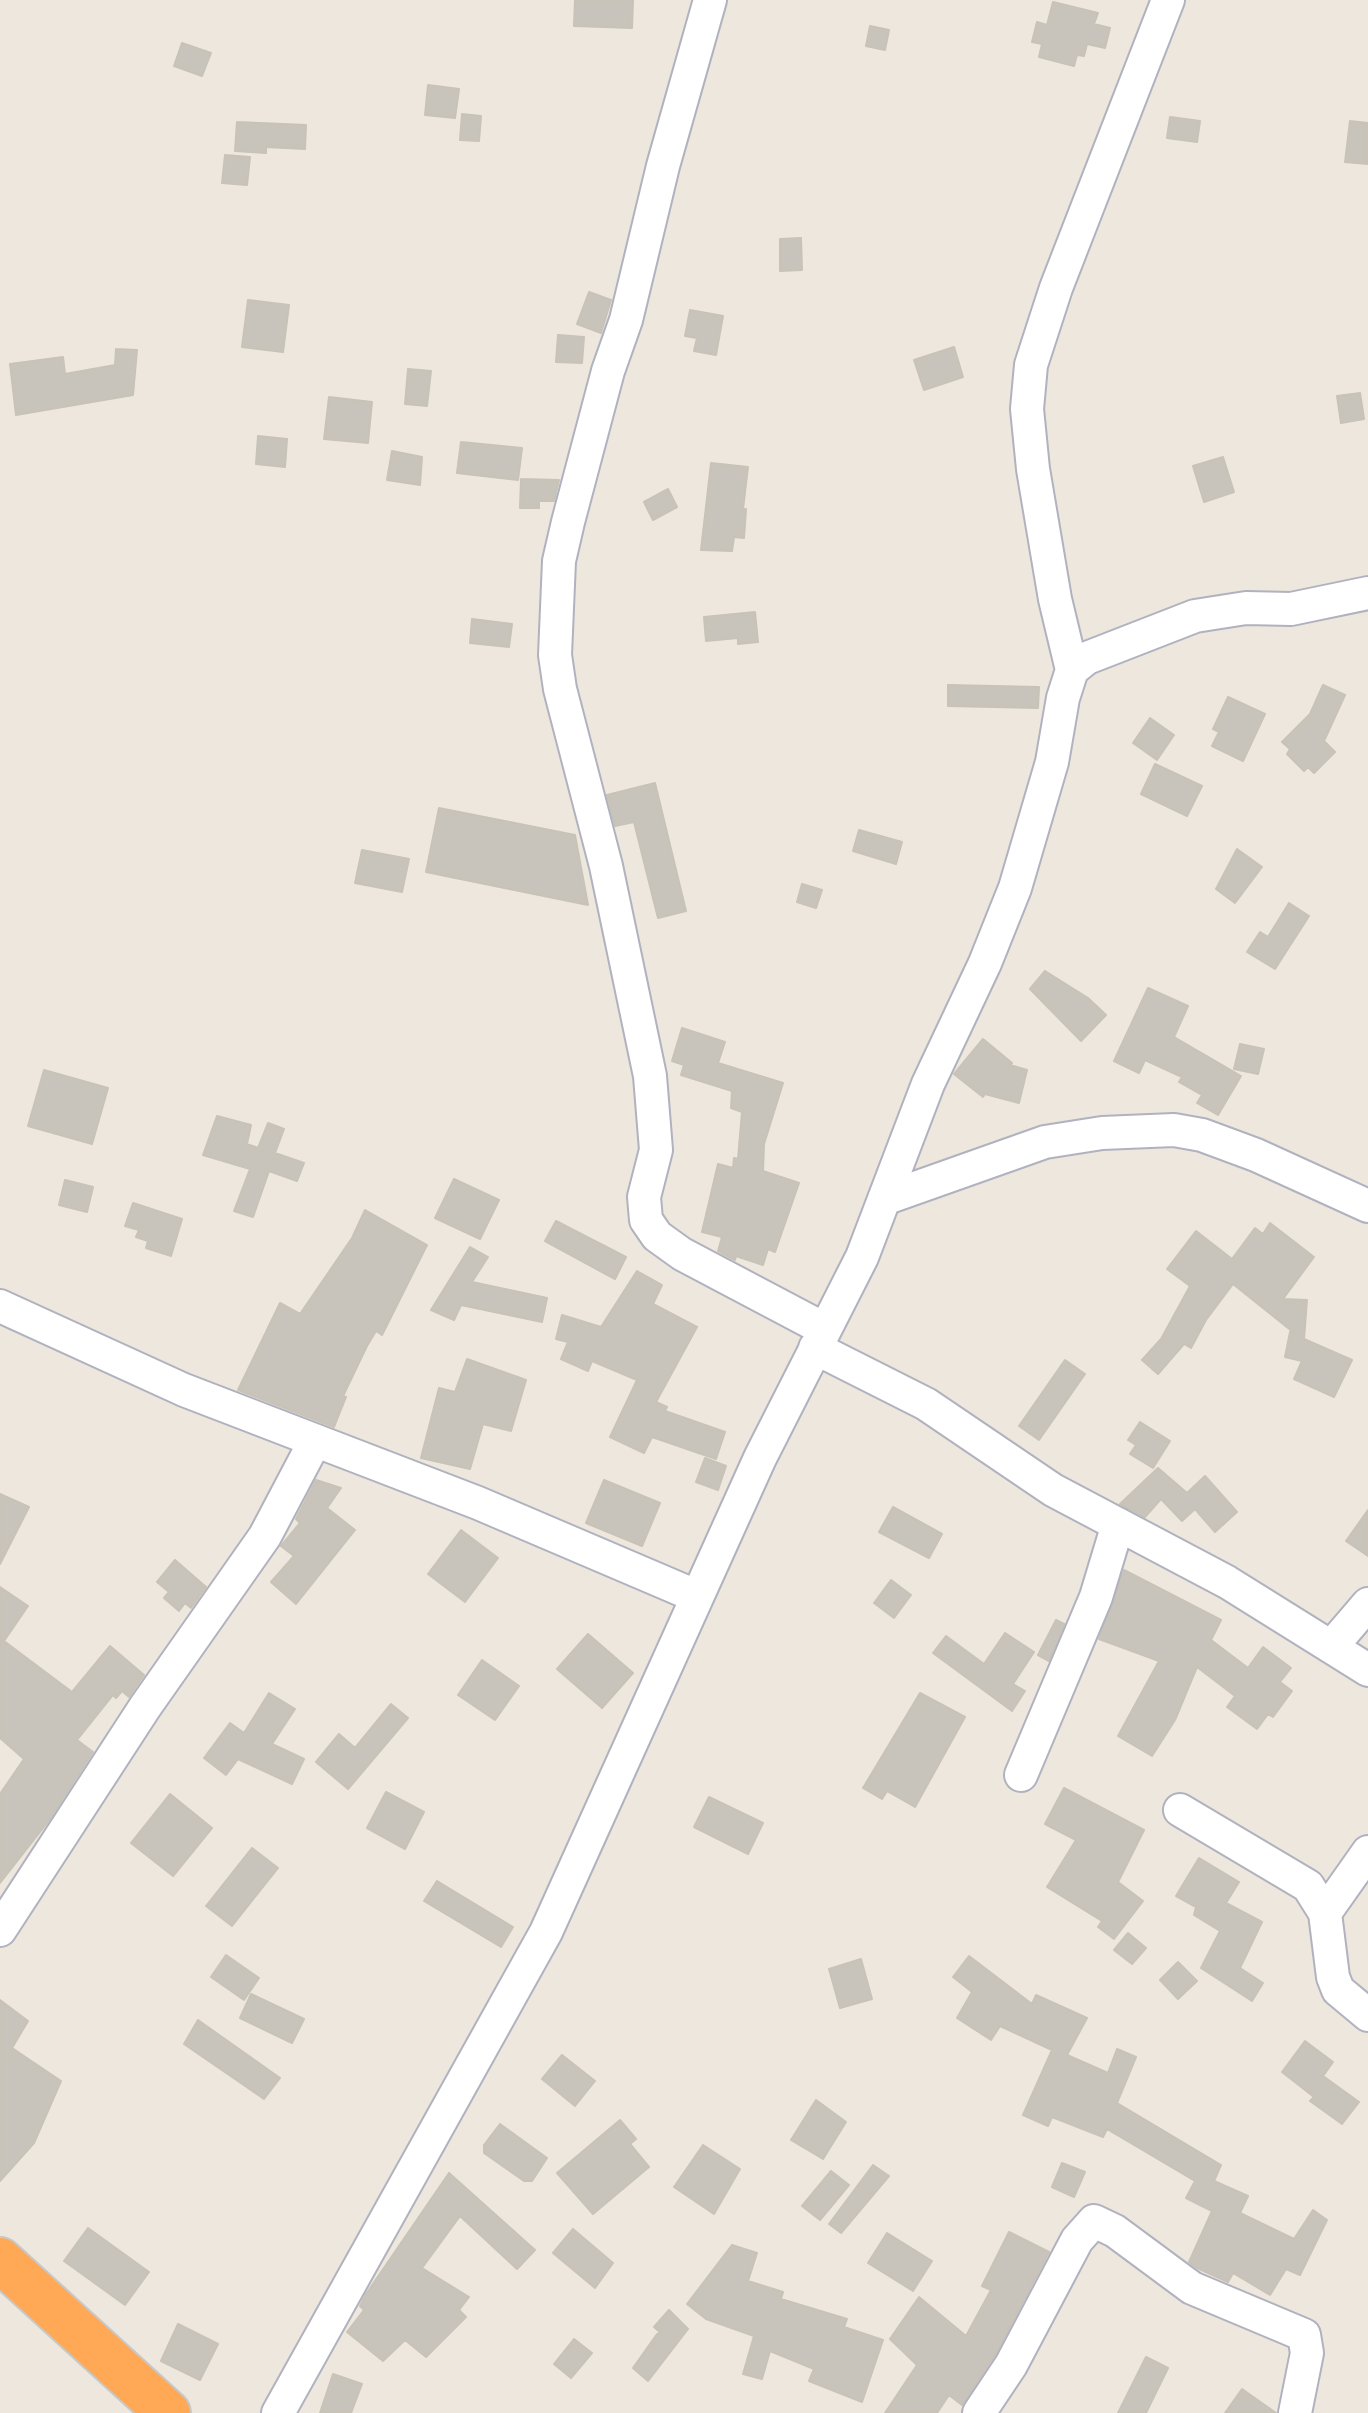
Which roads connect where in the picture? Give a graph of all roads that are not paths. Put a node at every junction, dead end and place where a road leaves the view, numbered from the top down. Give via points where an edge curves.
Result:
1 (710, 0) edge
2 (1168, 0) edge
3 (1368, 593) edge
4 (1072, 670) junction
5 (884, 1199) junction
6 (1368, 1206) edge
7 (0, 1306) edge
8 (820, 1339) junction
9 (315, 1441) junction
10 (1118, 1524) junction
11 (696, 1596) junction
12 (1368, 1604) edge
13 (1332, 1646) junction
14 (1368, 1670) edge
15 (1021, 1775) dead end
16 (1180, 1810) dead end
17 (1368, 1852) edge
18 (1325, 1913) junction
19 (0, 1930) edge
20 (1368, 2015) edge
21 (0, 2260) edge
22 (168, 2413) edge
23 (278, 2413) edge
24 (979, 2413) edge
25 (1295, 2413) edge

1 - 8 street via 568,522 559,561 555,655 650,1076 656,1150 644,1197 646,1220 657,1236 682,1254
2 - 4 street via 1031,365 1027,409 1033,469
3 - 4 street via 1291,609 1246,608 1195,616 1087,658
4 - 5 street via 1015,888 928,1084
5 - 6 street via 1045,1142 1174,1130 1256,1155
5 - 8 street via 862,1257
7 - 9 street via 171,1384
8 - 10 street via 1053,1490
8 - 11 street
9 - 11 street
9 - 19 street via 265,1536 145,1707
10 - 13 street
10 - 15 street via 1096,1597
11 - 23 street via 546,1932
12 - 13 street
13 - 14 street
16 - 18 street via 1293,1874
17 - 18 street
18 - 20 street via 1338,1990
21 - 22 highway
24 - 25 street via 1011,2365 1077,2240 1097,2221 1192,2288 1304,2335 1307,2353

